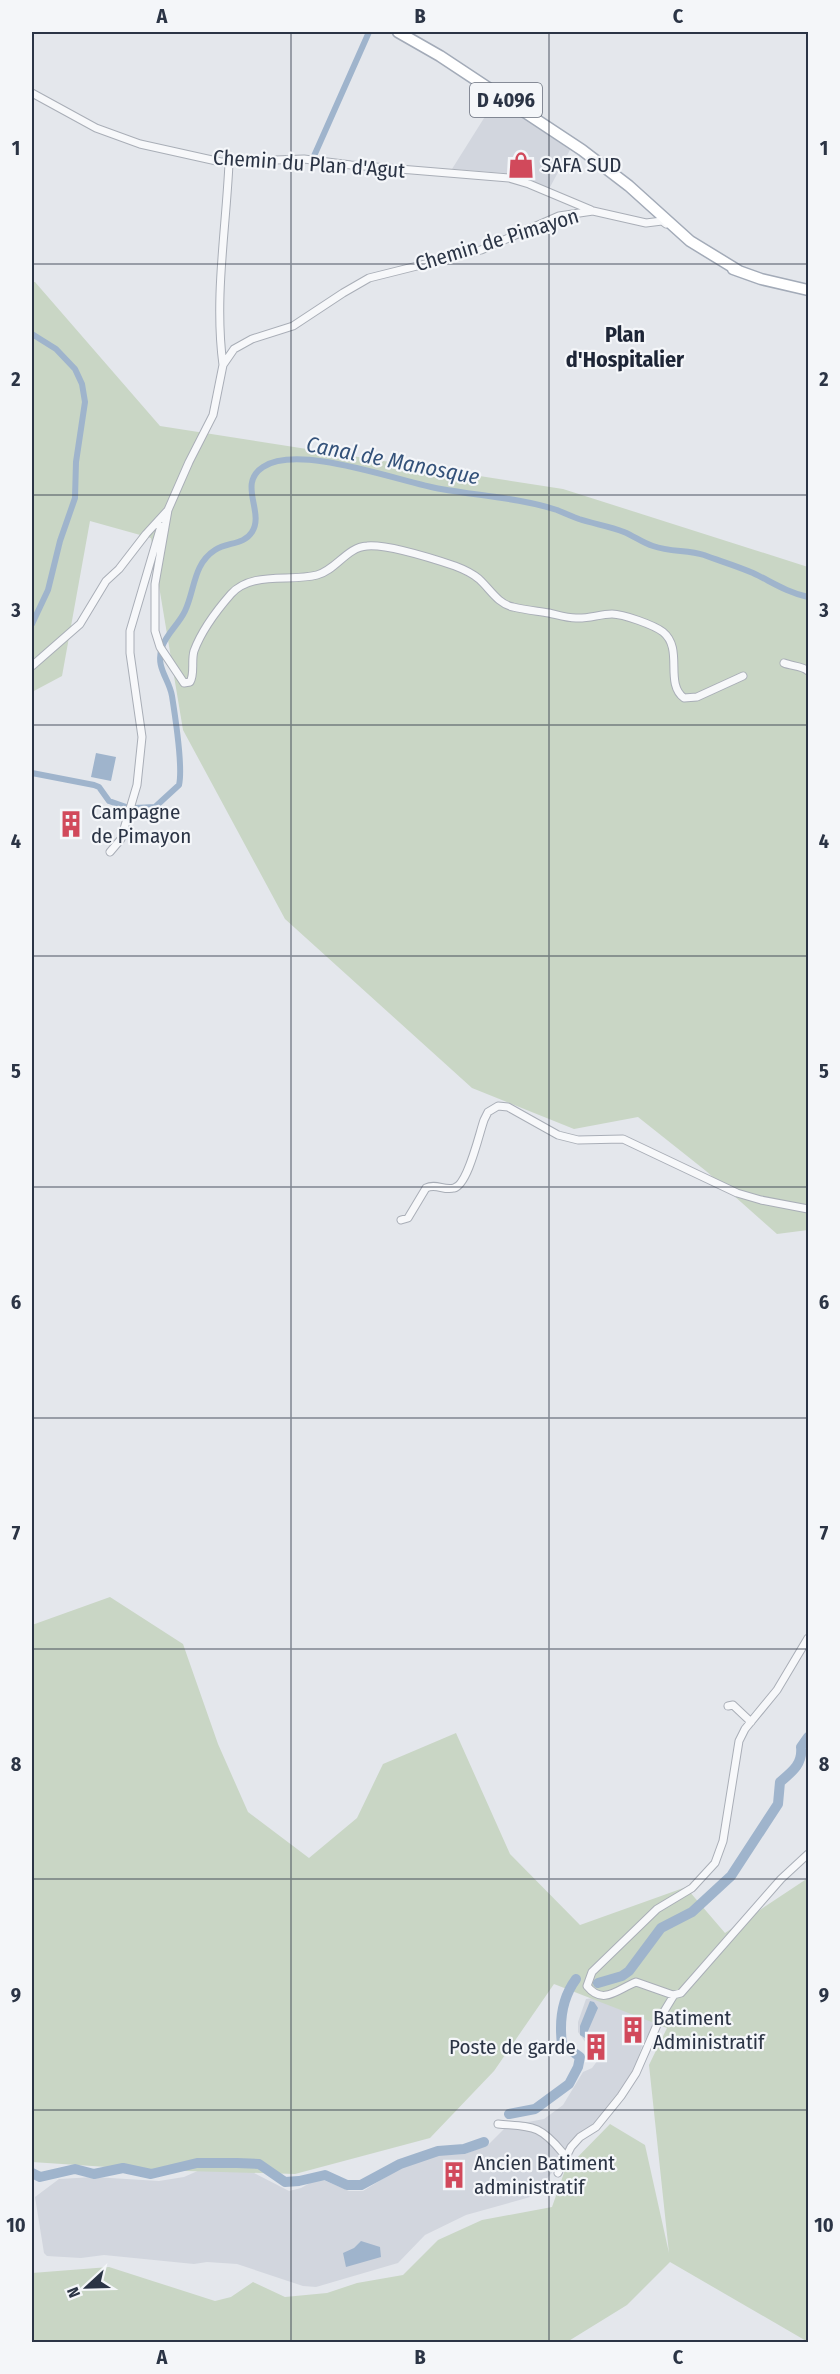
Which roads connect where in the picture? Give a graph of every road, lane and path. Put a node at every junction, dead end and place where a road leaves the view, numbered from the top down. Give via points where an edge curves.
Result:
1 (398, 32) edge
2 (32, 93) edge
3 (229, 163) junction
4 (612, 173) junction
5 (593, 211) junction
6 (659, 222) junction
7 (690, 241) junction
8 (739, 271) junction
9 (808, 290) edge
10 (223, 365) junction
11 (168, 510) junction
12 (784, 663) dead end
13 (32, 666) edge
14 (808, 671) edge
15 (743, 676) dead end
16 (110, 852) dead end
17 (808, 1209) edge
18 (400, 1220) dead end
19 (808, 1638) edge
20 (728, 1706) dead end
21 (751, 1722) junction
22 (808, 1854) edge
23 (674, 1995) junction
24 (498, 2124) dead end
25 (562, 2152) dead end
26 (558, 2173) dead end

1 - 4 main road, D 4096 via 528,114
2 - 3 street, Chemin du Plan d'Agut via 96,128 140,144
3 - 5 street, Chemin du Plan d'Agut via 304,159 508,178
3 - 10 street via 221,277
4 - 6 main road, D 4096
4 - 7 main road, D 4096
5 - 6 street, Chemin de Pimayon via 646,223
5 - 10 street, Chemin de Pimayon via 559,216 481,250 369,279 305,320 238,346
6 - 7 street
6 - 8 main road, D 4096 via 703,256
7 - 8 main road, D 4096
8 - 9 main road, D 4096
10 - 11 street via 213,415
11 - 13 street via 106,581 80,624
11 - 15 street via 154,584 155,631 159,647 182,682 190,682 197,643 236,590 255,581 319,575 357,548 373,546 461,569 477,577 511,607 575,618 617,614 657,628 672,645 676,687 684,698 697,698
11 - 16 street via 131,624 130,653 141,746 137,785 127,821 119,842
12 - 14 street
17 - 18 street via 737,1193 623,1139 578,1140 558,1135 508,1107 498,1106 484,1120 461,1185 426,1188 408,1218
19 - 21 street via 777,1690
20 - 21 street via 733,1705
21 - 23 street via 739,1741 716,1863 692,1888 657,1909 592,1972 586,1986 593,1993 608,1996 638,1982
22 - 23 street via 781,1879 688,1988
23 - 26 street via 636,2073 596,2127 571,2147
24 - 25 street via 538,2129

